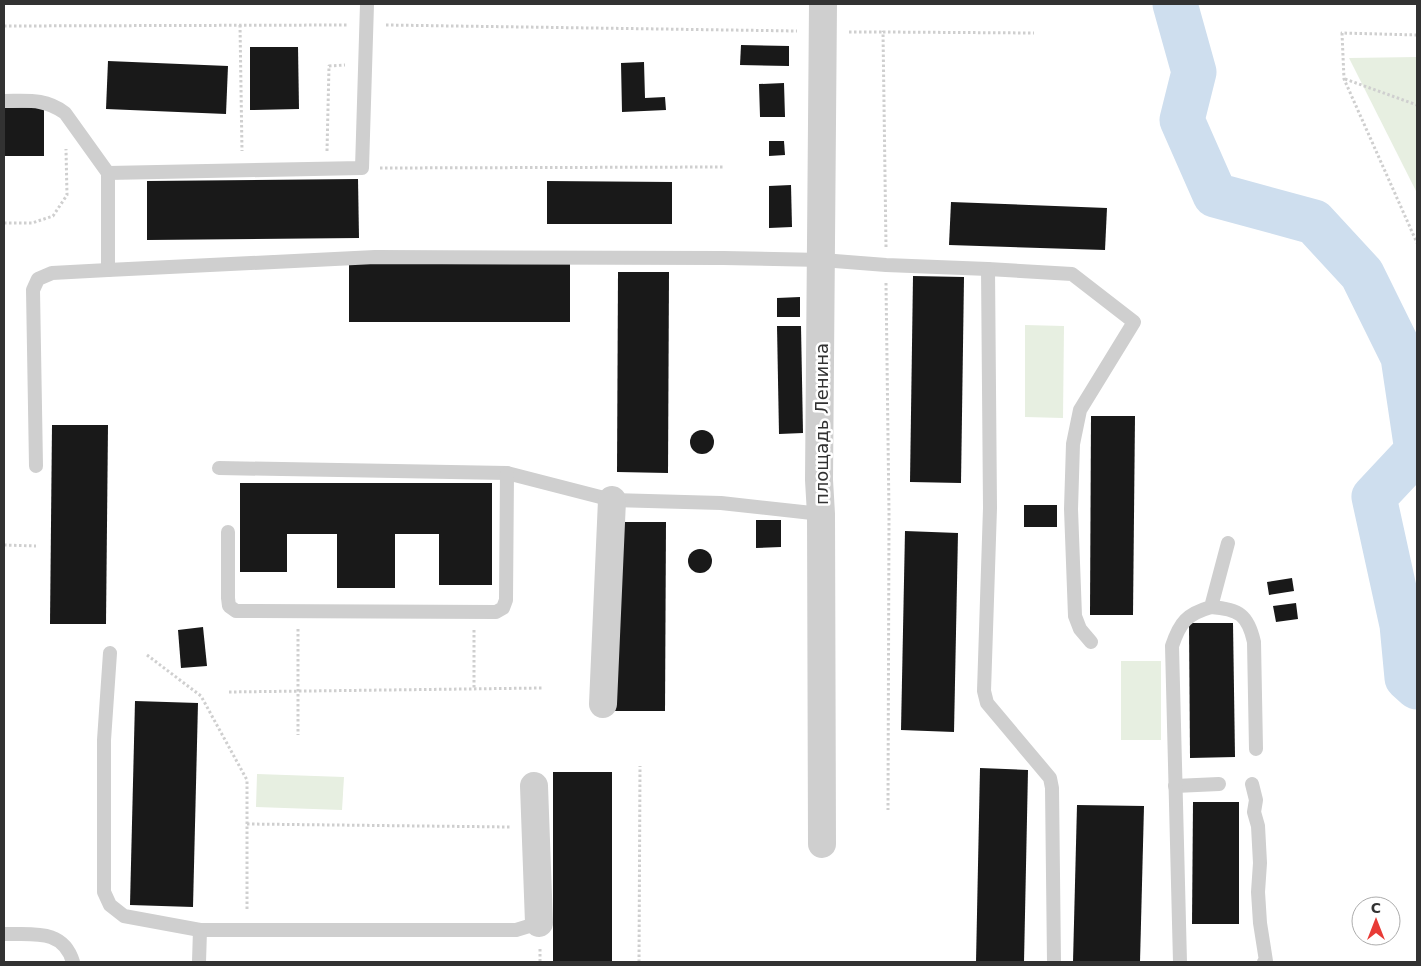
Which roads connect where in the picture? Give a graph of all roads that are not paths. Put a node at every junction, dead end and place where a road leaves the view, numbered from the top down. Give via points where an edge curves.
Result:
1 (368, 4) edge
2 (823, 4) edge
3 (4, 101) edge
4 (108, 173) junction
5 (822, 260) junction
6 (988, 269) junction
7 (108, 270) junction
8 (36, 466) dead end
9 (219, 468) dead end
10 (506, 473) junction
11 (612, 500) junction
12 (821, 514) junction
13 (228, 532) dead end
14 (1228, 544) dead end
15 (1212, 607) junction
16 (1092, 642) dead end
17 (110, 653) dead end
18 (603, 704) dead end
19 (1256, 749) dead end
20 (1219, 784) dead end
21 (1252, 784) dead end
22 (534, 786) dead end
23 (1174, 786) junction
24 (822, 844) dead end
25 (538, 923) joint
26 (200, 930) junction
27 (4, 934) edge
28 (73, 962) edge
29 (199, 962) edge
30 (1054, 962) edge
31 (1180, 962) edge
32 (1264, 962) edge

1 - 4 lane via 362,168
2 - 5 street, площадь Ленина
3 - 4 lane via 43,101 56,106 65,113
4 - 7 lane
5 - 6 lane via 886,266
5 - 7 lane via 375,257
5 - 12 street, площадь Ленина
6 - 16 lane via 1072,274 1134,322 1080,410 1073,444 1074,607 1080,629
6 - 30 lane via 990,508 984,691 987,703 1050,778
7 - 8 lane via 52,273 38,279 33,290
9 - 10 lane
10 - 11 lane
10 - 13 lane via 506,600 496,612 236,611 230,606
11 - 12 lane via 721,503
11 - 18 street
12 - 24 street, площадь Ленина
14 - 15 lane
15 - 19 lane via 1230,608 1242,615 1251,627
15 - 23 lane via 1187,617 1172,646
17 - 26 lane via 104,740 104,892 110,905 124,916
20 - 23 lane
21 - 32 lane via 1258,826 1258,892
22 - 25 street
23 - 31 lane
25 - 26 lane via 516,930
26 - 29 lane
27 - 28 lane via 49,935 60,941

